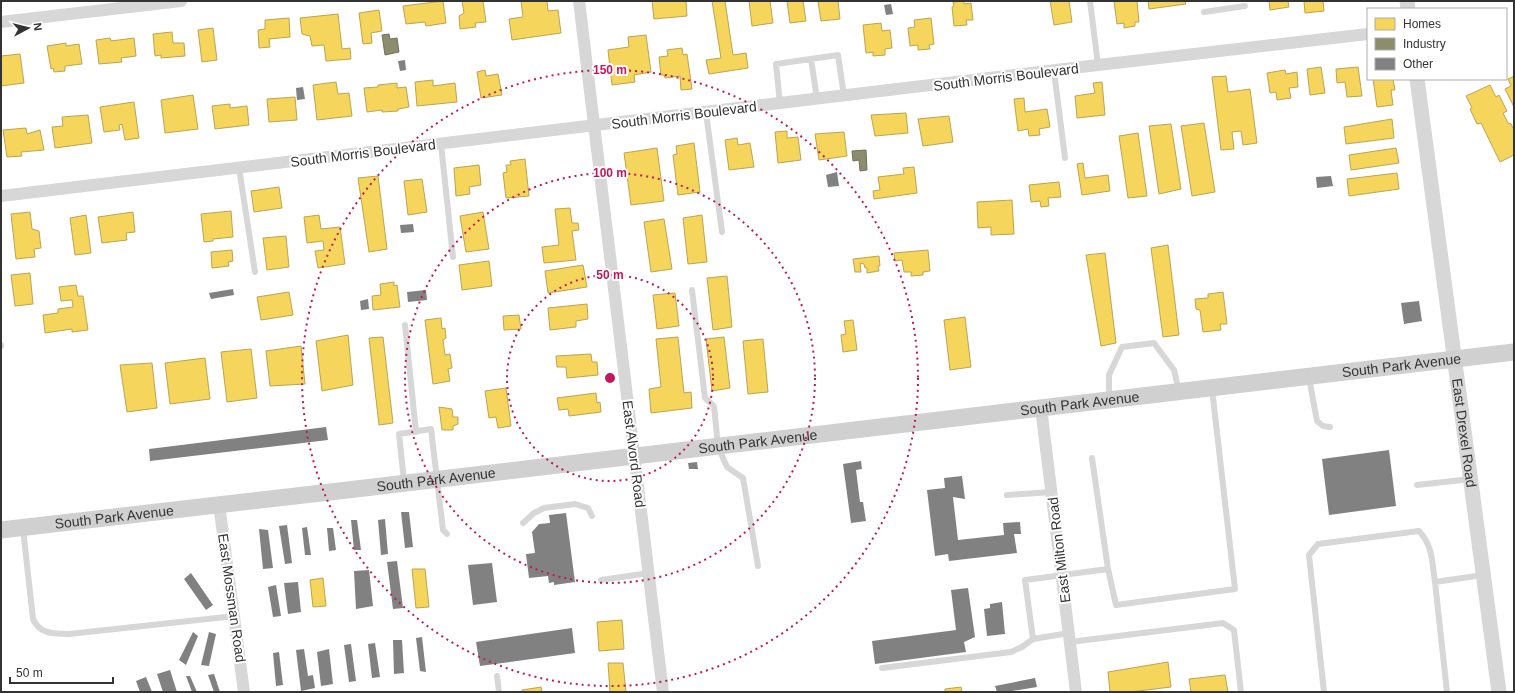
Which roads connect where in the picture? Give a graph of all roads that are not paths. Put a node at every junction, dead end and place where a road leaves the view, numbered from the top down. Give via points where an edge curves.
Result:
1 (181, 1) edge
2 (579, 1) edge
3 (1090, 1) edge
4 (1245, 6) dead end
5 (1204, 12) dead end
6 (1, 22) edge
7 (1367, 34) edge
8 (811, 59) junction
9 (1098, 65) junction
10 (1054, 71) junction
11 (1417, 80) edge
12 (844, 96) junction
13 (817, 99) junction
14 (780, 104) junction
15 (706, 112) junction
16 (594, 126) junction
17 (441, 144) junction
18 (1065, 158) dead end
19 (239, 168) junction
20 (1, 196) edge
21 (722, 232) dead end
22 (453, 257) dead end
23 (255, 272) dead end
24 (692, 290) dead end
25 (405, 326) dead end
26 (1514, 352) edge
27 (1455, 359) junction
28 (1309, 376) junction
29 (1212, 388) junction
30 (1179, 392) junction
31 (1108, 400) junction
32 (1041, 408) junction
33 (1330, 427) dead end
34 (416, 432) junction
35 (718, 446) junction
36 (635, 456) junction
37 (1092, 458) dead end
38 (436, 479) junction
39 (1471, 479) junction
40 (404, 483) junction
41 (1417, 485) dead end
42 (1052, 492) junction
43 (1007, 495) dead end
44 (219, 504) junction
45 (592, 516) dead end
46 (523, 523) dead end
47 (23, 527) junction
48 (1, 530) edge
49 (447, 534) dead end
50 (758, 566) dead end
51 (1108, 569) junction
52 (649, 573) junction
53 (1483, 575) junction
54 (1062, 576) junction
55 (601, 580) dead end
56 (1435, 582) junction
57 (235, 616) junction
58 (1069, 638) junction
59 (1033, 639) junction
60 (882, 668) dead end
61 (498, 676) dead end
62 (244, 692) edge
63 (499, 692) edge
64 (663, 692) edge
65 (1076, 692) edge
66 (1241, 692) edge
67 (1324, 692) edge
68 (1447, 692) edge
69 (1499, 692) edge

1 - 6 street
2 - 16 street, East Alvord Road
3 - 9 lane
4 - 5 lane
7 - 9 street, South Morris Boulevard
8 - 12 lane via 838,55
8 - 13 lane
8 - 14 lane via 776,64
9 - 10 street, South Morris Boulevard
10 - 12 street, South Morris Boulevard
10 - 18 lane
11 - 27 street, East Drexel Road
12 - 13 street, South Morris Boulevard
13 - 14 street, South Morris Boulevard
14 - 15 street, South Morris Boulevard
15 - 16 street, South Morris Boulevard
15 - 21 lane
16 - 17 street, South Morris Boulevard
16 - 36 street, East Alvord Road
17 - 19 street, South Morris Boulevard
17 - 22 lane
19 - 20 street, South Morris Boulevard
19 - 23 lane
24 - 35 lane via 705,398 714,406
25 - 34 lane
26 - 27 main road, South Park Avenue
27 - 28 main road, South Park Avenue
27 - 39 street, East Drexel Road
28 - 29 main road, South Park Avenue
28 - 33 lane via 1317,421 1323,426
29 - 30 main road, South Park Avenue
29 - 51 lane via 1235,589 1116,604
30 - 31 main road, South Park Avenue
30 - 31 lane via 1174,370 1154,343 1122,347 1109,375
31 - 32 main road, South Park Avenue
32 - 35 main road, South Park Avenue
32 - 42 street, East Milton Road
34 - 38 lane via 431,429
34 - 40 lane via 399,434
35 - 36 main road, South Park Avenue
35 - 50 lane via 726,467 742,478
36 - 38 main road, South Park Avenue
36 - 52 street, East Alvord Road
37 - 51 lane
38 - 40 main road, South Park Avenue
38 - 49 lane via 443,530
39 - 41 lane
39 - 53 street, East Drexel Road
40 - 44 main road, South Park Avenue
42 - 43 lane
42 - 54 street, East Milton Road
44 - 47 main road, South Park Avenue
44 - 57 street, East Mossman Road
45 - 46 lane via 588,508 576,504 544,508
47 - 48 main road, South Park Avenue
47 - 57 lane via 33,619 41,630 69,634
51 - 54 lane
52 - 55 lane
52 - 64 street, East Alvord Road
53 - 56 lane
53 - 69 street, East Drexel Road
54 - 58 street, East Milton Road
54 - 59 lane via 1025,580
56 - 67 lane via 1430,550 1426,539 1419,531 1318,544 1309,555
56 - 68 lane
57 - 62 street, East Mossman Road
58 - 59 lane
58 - 65 street, East Milton Road
58 - 66 lane via 1223,623 1234,630
59 - 60 lane via 1011,652
61 - 63 lane

